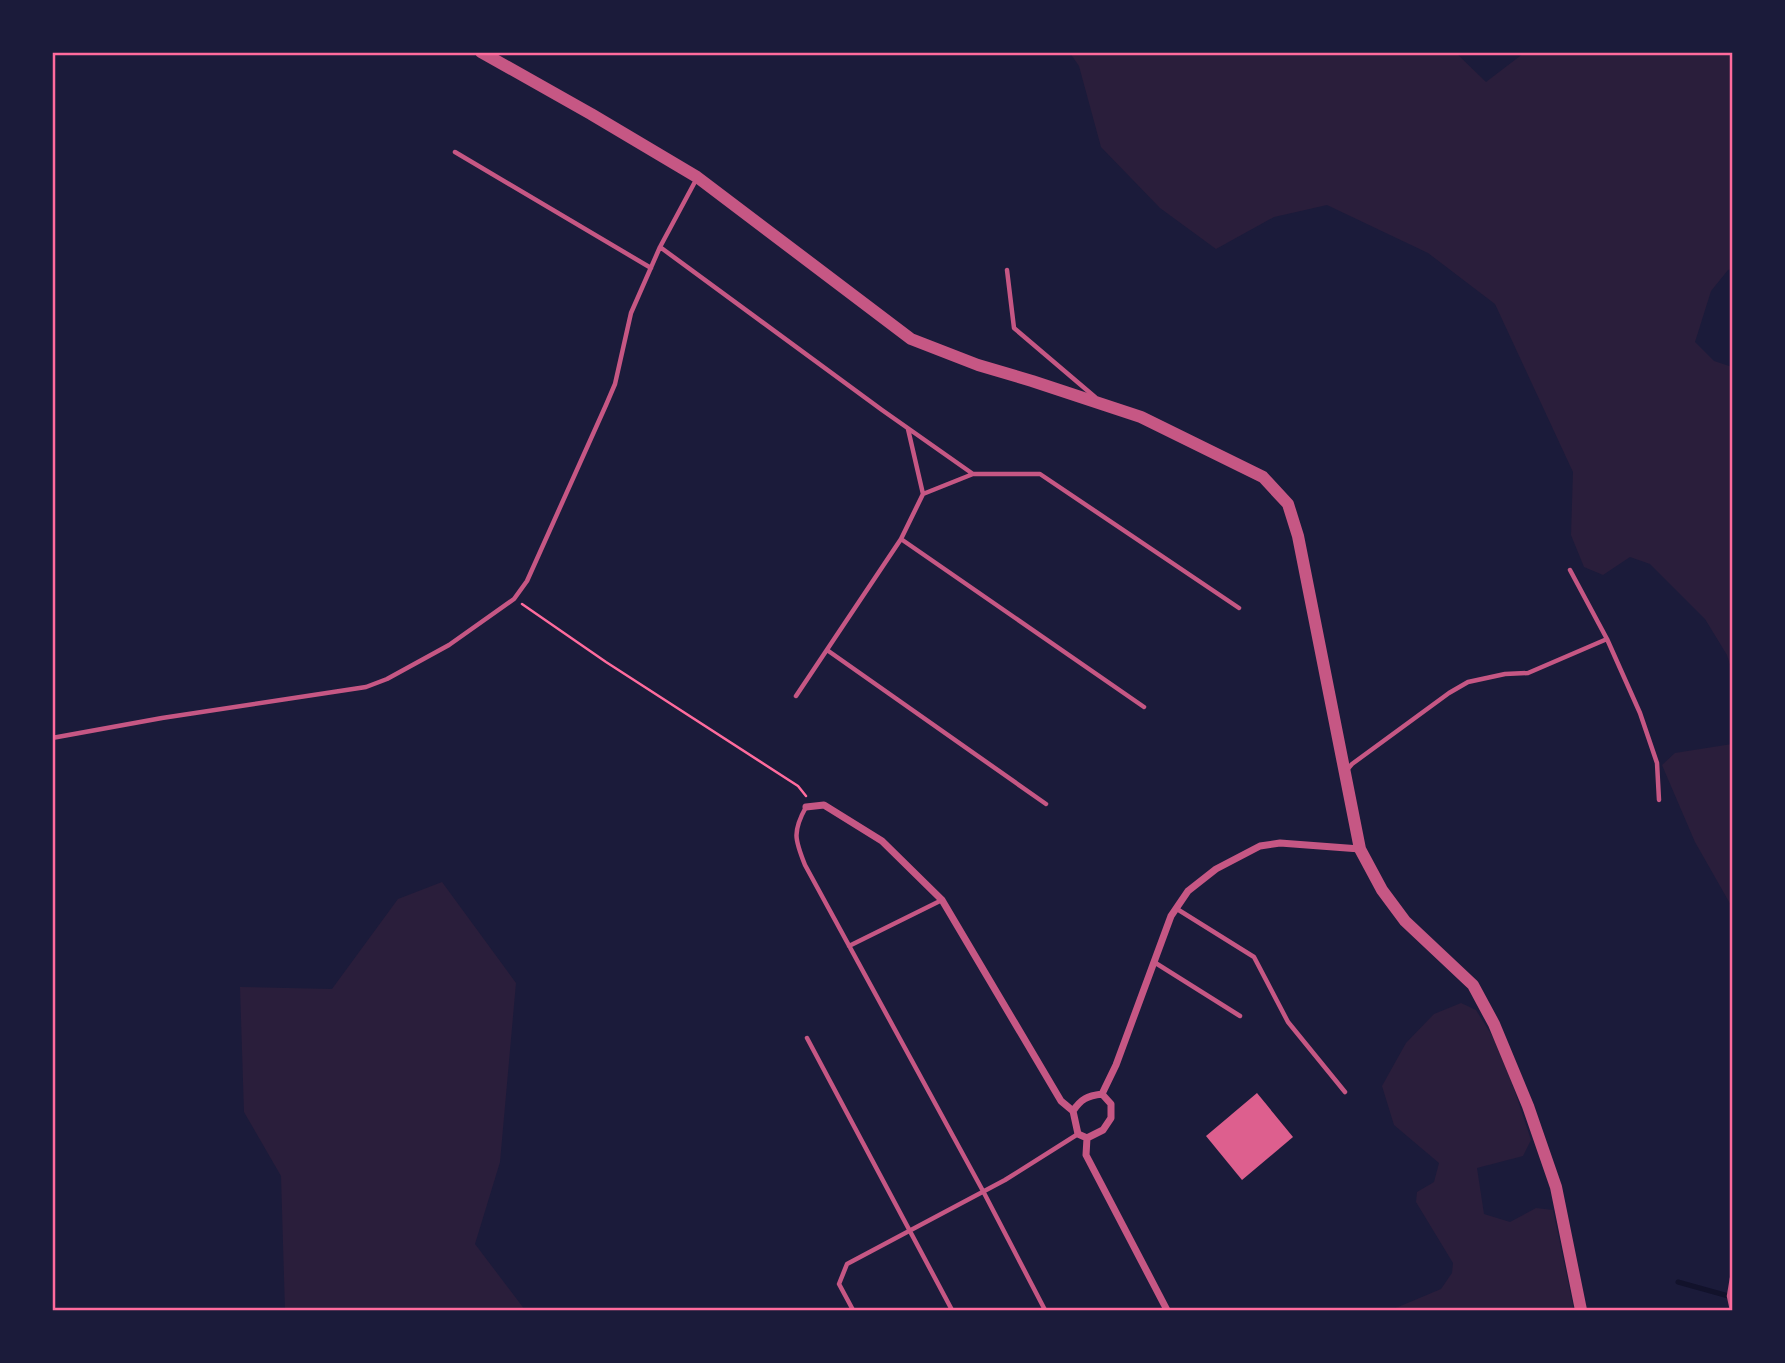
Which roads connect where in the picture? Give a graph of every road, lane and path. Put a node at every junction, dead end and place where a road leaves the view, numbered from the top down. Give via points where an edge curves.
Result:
1 (481, 52) edge
2 (455, 152) dead end
3 (697, 177) junction
4 (660, 247) junction
5 (650, 268) junction
6 (1007, 270) dead end
7 (1103, 405) junction
8 (907, 428) junction
9 (973, 474) junction
10 (923, 494) junction
11 (901, 540) junction
12 (1570, 570) dead end
13 (514, 598) junction
14 (1239, 608) dead end
15 (1607, 639) junction
16 (827, 650) junction
17 (796, 696) dead end
18 (1143, 707) dead end
19 (52, 738) edge
20 (1346, 771) junction
21 (1658, 800) dead end
22 (1046, 804) dead end
23 (815, 806) junction
24 (806, 807) joint
25 (1360, 849) junction
26 (942, 900) junction
27 (1176, 909) junction
28 (849, 946) junction
29 (1154, 962) junction
30 (1240, 1016) dead end
31 (807, 1038) dead end
32 (1345, 1092) dead end
33 (1102, 1094) junction
34 (1073, 1111) junction
35 (1078, 1134) junction
36 (1087, 1138) junction
37 (983, 1191) junction
38 (910, 1230) junction
39 (1732, 1278) edge
40 (853, 1311) edge
41 (952, 1311) edge
42 (1045, 1311) edge
43 (1167, 1311) edge
44 (1581, 1311) edge
45 (1732, 1311) edge

1 - 3 street
2 - 5 lane
3 - 4 lane
3 - 7 street via 911,339
4 - 5 lane
4 - 8 lane
5 - 13 lane via 631,313 615,384 527,581
6 - 7 lane via 1014,328
7 - 20 street via 1141,417 1264,477 1288,505
8 - 9 lane
8 - 10 lane
9 - 10 lane
9 - 14 lane via 1040,474
10 - 11 lane
11 - 16 lane
11 - 18 lane
12 - 15 lane
13 - 19 lane via 449,645 366,687
13 - 23 path via 798,786
15 - 20 lane via 1528,673 1468,682
15 - 21 lane via 1657,763
16 - 17 lane
16 - 22 lane
20 - 25 street
23 - 24 street
23 - 26 street via 824,805 882,841
24 - 28 lane via 797,822 796,843
25 - 27 street via 1280,843 1260,846 1216,869 1188,891
25 - 44 street via 1405,921 1473,985 1494,1024 1556,1187
26 - 28 lane
26 - 34 street via 1061,1101
27 - 29 street
27 - 32 lane via 1254,957 1288,1022
28 - 37 lane
29 - 30 lane
29 - 33 street
31 - 38 lane
33 - 34 street via 1080,1100
33 - 36 street via 1111,1104 1111,1118 1103,1130
34 - 35 street
35 - 36 street
35 - 37 lane
36 - 43 street via 1086,1155
37 - 38 lane
37 - 42 lane
38 - 40 lane via 847,1264 839,1284
38 - 41 lane
39 - 45 lane

